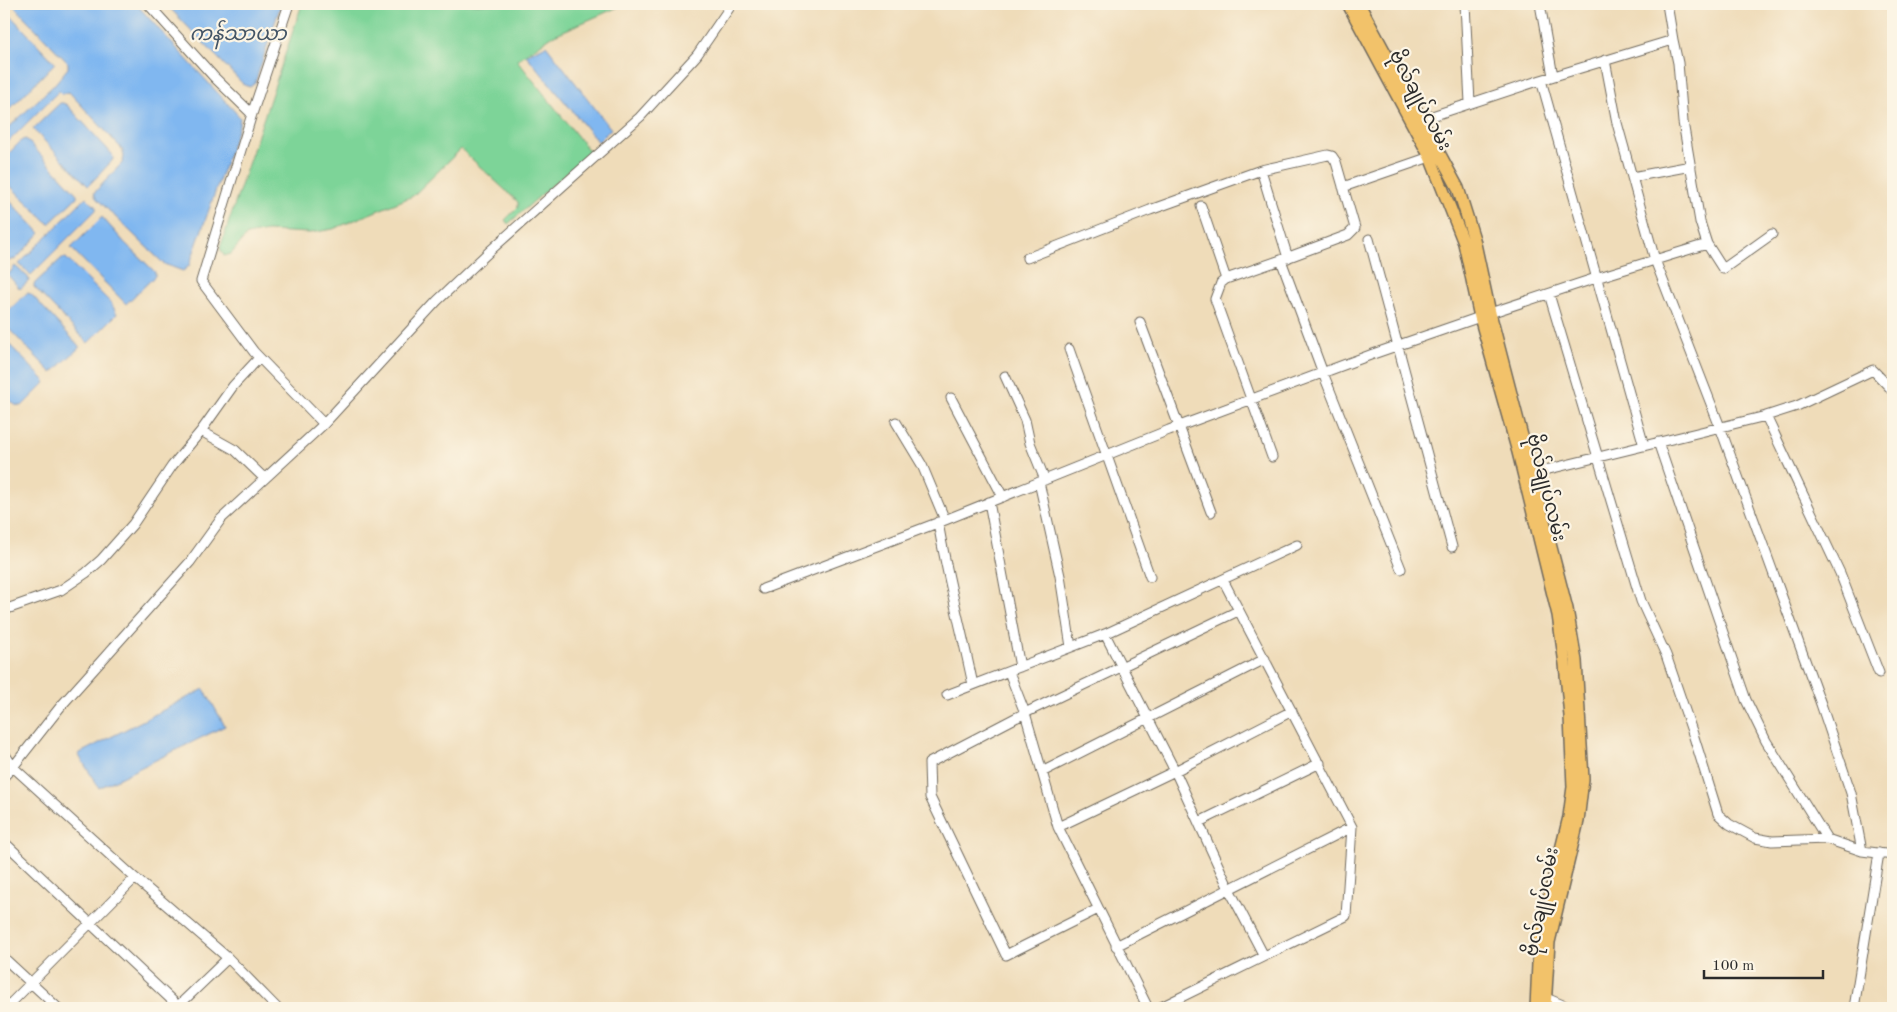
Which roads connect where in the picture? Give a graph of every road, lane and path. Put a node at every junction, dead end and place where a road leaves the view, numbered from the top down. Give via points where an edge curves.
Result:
1 (148, 4) edge
2 (289, 4) edge
3 (732, 4) edge
4 (1348, 4) edge
5 (1359, 4) edge
6 (1466, 4) edge
7 (1540, 4) edge
8 (1667, 4) edge
9 (1674, 40) junction
10 (1605, 60) junction
11 (1553, 76) junction
12 (1542, 80) junction
13 (1470, 103) junction
14 (252, 114) junction
15 (1416, 121) junction
16 (1430, 157) junction
17 (1691, 166) junction
18 (1262, 170) junction
19 (1632, 177) junction
20 (1343, 187) junction
21 (1201, 206) dead end
22 (1772, 234) dead end
23 (1369, 239) dead end
24 (1707, 244) junction
25 (1027, 258) dead end
26 (1284, 259) junction
27 (1656, 260) junction
28 (1596, 278) junction
29 (1226, 279) junction
30 (1549, 294) junction
31 (1485, 315) junction
32 (1140, 322) dead end
33 (1398, 346) junction
34 (1069, 349) dead end
35 (259, 358) junction
36 (1323, 373) junction
37 (1005, 376) dead end
38 (1893, 391) edge
39 (951, 398) dead end
40 (1250, 400) junction
41 (1766, 416) junction
42 (896, 422) dead end
43 (324, 424) junction
44 (1180, 426) junction
45 (1720, 427) junction
46 (201, 431) junction
47 (1658, 442) junction
48 (1644, 446) junction
49 (1107, 455) junction
50 (1272, 456) dead end
51 (1599, 457) junction
52 (1532, 473) junction
53 (264, 478) junction
54 (1042, 481) junction
55 (1003, 496) junction
56 (989, 502) junction
57 (1211, 512) dead end
58 (942, 521) junction
59 (1297, 545) dead end
60 (1452, 546) dead end
61 (1401, 570) dead end
62 (1150, 576) dead end
63 (1223, 580) junction
64 (763, 589) dead end
65 (4, 610) edge
66 (1238, 611) junction
67 (1105, 634) junction
68 (1071, 647) junction
69 (1265, 659) junction
70 (1121, 667) junction
71 (1020, 668) junction
72 (1009, 672) junction
73 (1879, 672) dead end
74 (973, 685) junction
75 (947, 695) dead end
76 (1292, 711) junction
77 (1025, 713) junction
78 (1146, 718) junction
79 (4, 753) edge
80 (1320, 763) junction
81 (13, 767) junction
82 (1174, 771) junction
83 (1042, 772) junction
84 (4, 776) edge
85 (1199, 822) junction
86 (1058, 827) junction
87 (1352, 827) junction
88 (1827, 840) junction
89 (4, 842) edge
90 (1862, 851) junction
91 (1879, 853) junction
92 (1893, 855) edge
93 (135, 878) junction
94 (1230, 889) junction
95 (1098, 909) junction
96 (91, 924) junction
97 (1116, 946) junction
98 (1264, 956) junction
99 (4, 958) edge
100 (228, 958) junction
101 (31, 983) junction
102 (1546, 1003) edge
103 (177, 1007) edge
104 (6, 1008) edge
105 (58, 1008) edge
106 (277, 1008) edge
107 (1148, 1008) edge
108 (1159, 1008) edge
109 (1536, 1008) edge
110 (1570, 1008) edge
111 (1854, 1008) edge

1 - 14 street
2 - 14 street
3 - 43 street via 697,55 640,117 437,302
4 - 15 main road, ဗိုလ်ချုပ်လမ်း
5 - 15 main road, ဗိုလ်ချုပ်လမ်း
6 - 13 street
7 - 11 street
8 - 9 street
9 - 10 street
9 - 17 street
10 - 11 street
10 - 19 street
11 - 12 street
12 - 13 street
12 - 28 street
13 - 15 street
14 - 35 street via 201,281
15 - 16 main road, ဗိုလ်ချုပ်လမ်း
15 - 31 main road, ဗိုလ်ချုပ်လမ်း via 1458,188 1474,239
16 - 20 street
16 - 31 main road, ဗိုလ်ချုပ်လမ်း via 1464,243
17 - 19 street
17 - 24 street
18 - 20 street via 1328,155 1336,162
18 - 25 street
18 - 26 street
19 - 27 street
20 - 26 street via 1355,228 1348,235
21 - 29 street
22 - 24 street via 1723,269
23 - 33 street
24 - 27 street
26 - 29 street
26 - 36 street
27 - 28 street
27 - 45 street
28 - 30 street
28 - 48 street
29 - 40 street via 1215,299
30 - 31 street
30 - 51 street
31 - 33 street
31 - 52 main road, ဗိုလ်ချုပ်လမ်း
31 - 109 main road, ဗိုလ်ချုပ်လမ်း via 1558,615 1570,716 1573,787 1569,817 1542,922
32 - 44 street
33 - 36 street
33 - 60 street
34 - 49 street
35 - 43 street
35 - 46 street via 233,386
36 - 40 street
36 - 61 street
37 - 54 street via 1025,420
38 - 41 street via 1873,370 1796,406
39 - 55 street
40 - 44 street
40 - 50 street
41 - 45 street
41 - 73 street via 1840,573
42 - 58 street via 922,465
43 - 53 street
44 - 49 street
44 - 57 street
45 - 47 street
45 - 90 street via 1848,784
46 - 53 street via 235,450
46 - 65 street via 172,466 133,524 101,560 61,590
47 - 48 street
47 - 88 street via 1746,700 1766,741
48 - 51 street
49 - 54 street
49 - 62 street
51 - 52 street
51 - 88 street via 1641,601 1666,655 1718,814 1755,838 1772,841
52 - 102 main road, ဗိုလ်ချုပ်လမ်း via 1567,609 1574,652 1583,779 1578,821 1549,942
53 - 81 street via 221,519 190,562 61,706
54 - 55 street
54 - 68 street
55 - 56 street
56 - 58 street
56 - 71 street
58 - 64 street
58 - 74 street via 947,575
59 - 63 street
63 - 66 street
63 - 67 street
66 - 69 street
66 - 70 street
67 - 68 street
67 - 70 street
68 - 71 street
69 - 76 street
69 - 78 street
70 - 77 street
70 - 78 street
71 - 72 street
72 - 74 street
72 - 77 street
74 - 75 street
76 - 80 street
76 - 82 street
77 - 83 street
77 - 95 street via 930,763 930,797 1006,955
78 - 82 street
78 - 83 street
79 - 81 street
80 - 85 street
80 - 87 street
81 - 84 street
81 - 93 street
82 - 85 street
82 - 86 street
83 - 86 street
85 - 94 street
86 - 95 street
87 - 94 street
87 - 98 street via 1346,916
88 - 90 street
89 - 96 street
90 - 91 street
91 - 92 street
91 - 111 street
93 - 96 street
93 - 100 street
94 - 97 street
94 - 98 street
95 - 97 street
96 - 101 street
96 - 103 street
97 - 107 street
98 - 108 street
99 - 101 street
100 - 103 street
100 - 106 street
101 - 104 street
101 - 105 street
102 - 110 street

